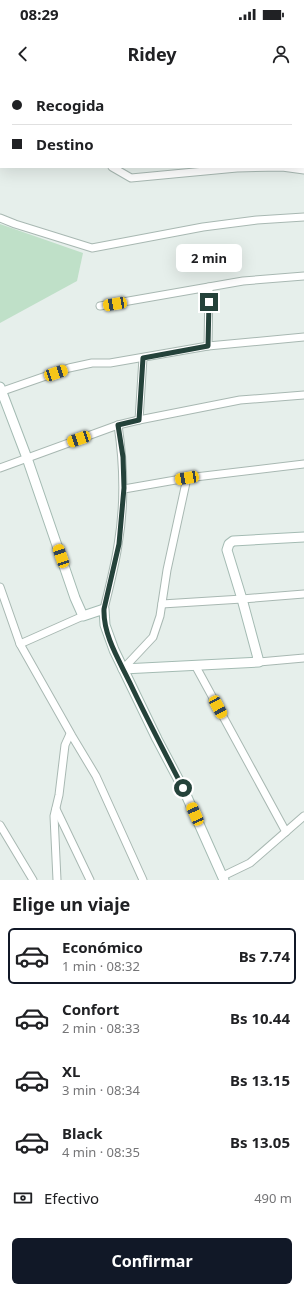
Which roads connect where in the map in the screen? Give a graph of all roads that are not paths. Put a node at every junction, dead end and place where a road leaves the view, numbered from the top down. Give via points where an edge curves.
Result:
1 (114, 168) edge
2 (237, 168) edge
3 (289, 168) edge
4 (304, 170) edge
5 (304, 217) edge
6 (0, 218) edge
7 (304, 276) edge
8 (209, 287) junction
9 (100, 306) dead end
10 (304, 337) edge
11 (208, 346) junction
12 (143, 358) junction
13 (1, 390) edge
14 (304, 395) edge
15 (139, 420) junction
16 (118, 425) junction
17 (27, 458) junction
18 (304, 464) edge
19 (0, 468) edge
20 (187, 478) junction
21 (124, 488) junction
22 (304, 537) edge
23 (0, 587) edge
24 (304, 594) edge
25 (242, 599) junction
26 (162, 604) junction
27 (104, 609) junction
28 (83, 616) junction
29 (20, 644) junction
30 (304, 658) edge
31 (259, 662) junction
32 (195, 665) junction
33 (123, 668) junction
34 (70, 734) junction
35 (56, 809) junction
36 (304, 816) edge
37 (0, 825) edge
38 (286, 832) junction
39 (224, 878) edge
40 (33, 880) edge
41 (57, 880) edge
42 (90, 880) edge
43 (143, 880) edge

1 - 2 street via 131,178
3 - 4 street
5 - 6 street via 203,227 92,248
7 - 8 street via 243,281
8 - 9 street
8 - 11 street
10 - 11 street
11 - 12 street
12 - 13 street via 69,368
12 - 15 street
13 - 17 street
14 - 15 street via 240,400
15 - 16 street
16 - 17 street
16 - 21 street
17 - 19 street
17 - 28 street
18 - 20 street
20 - 21 street
20 - 26 street
21 - 27 street via 119,544
22 - 25 street via 233,541 229,544 227,550
23 - 29 street
24 - 25 street
25 - 26 street
25 - 31 street
26 - 33 street via 153,637
27 - 28 street
27 - 33 street via 105,625
28 - 29 street
29 - 34 street
30 - 31 street
31 - 32 street
32 - 33 street
32 - 38 street
33 - 39 street via 183,788
34 - 35 street
34 - 43 street via 96,776
35 - 41 street via 54,822
35 - 42 street
36 - 38 street
37 - 40 street
38 - 39 street via 250,863

